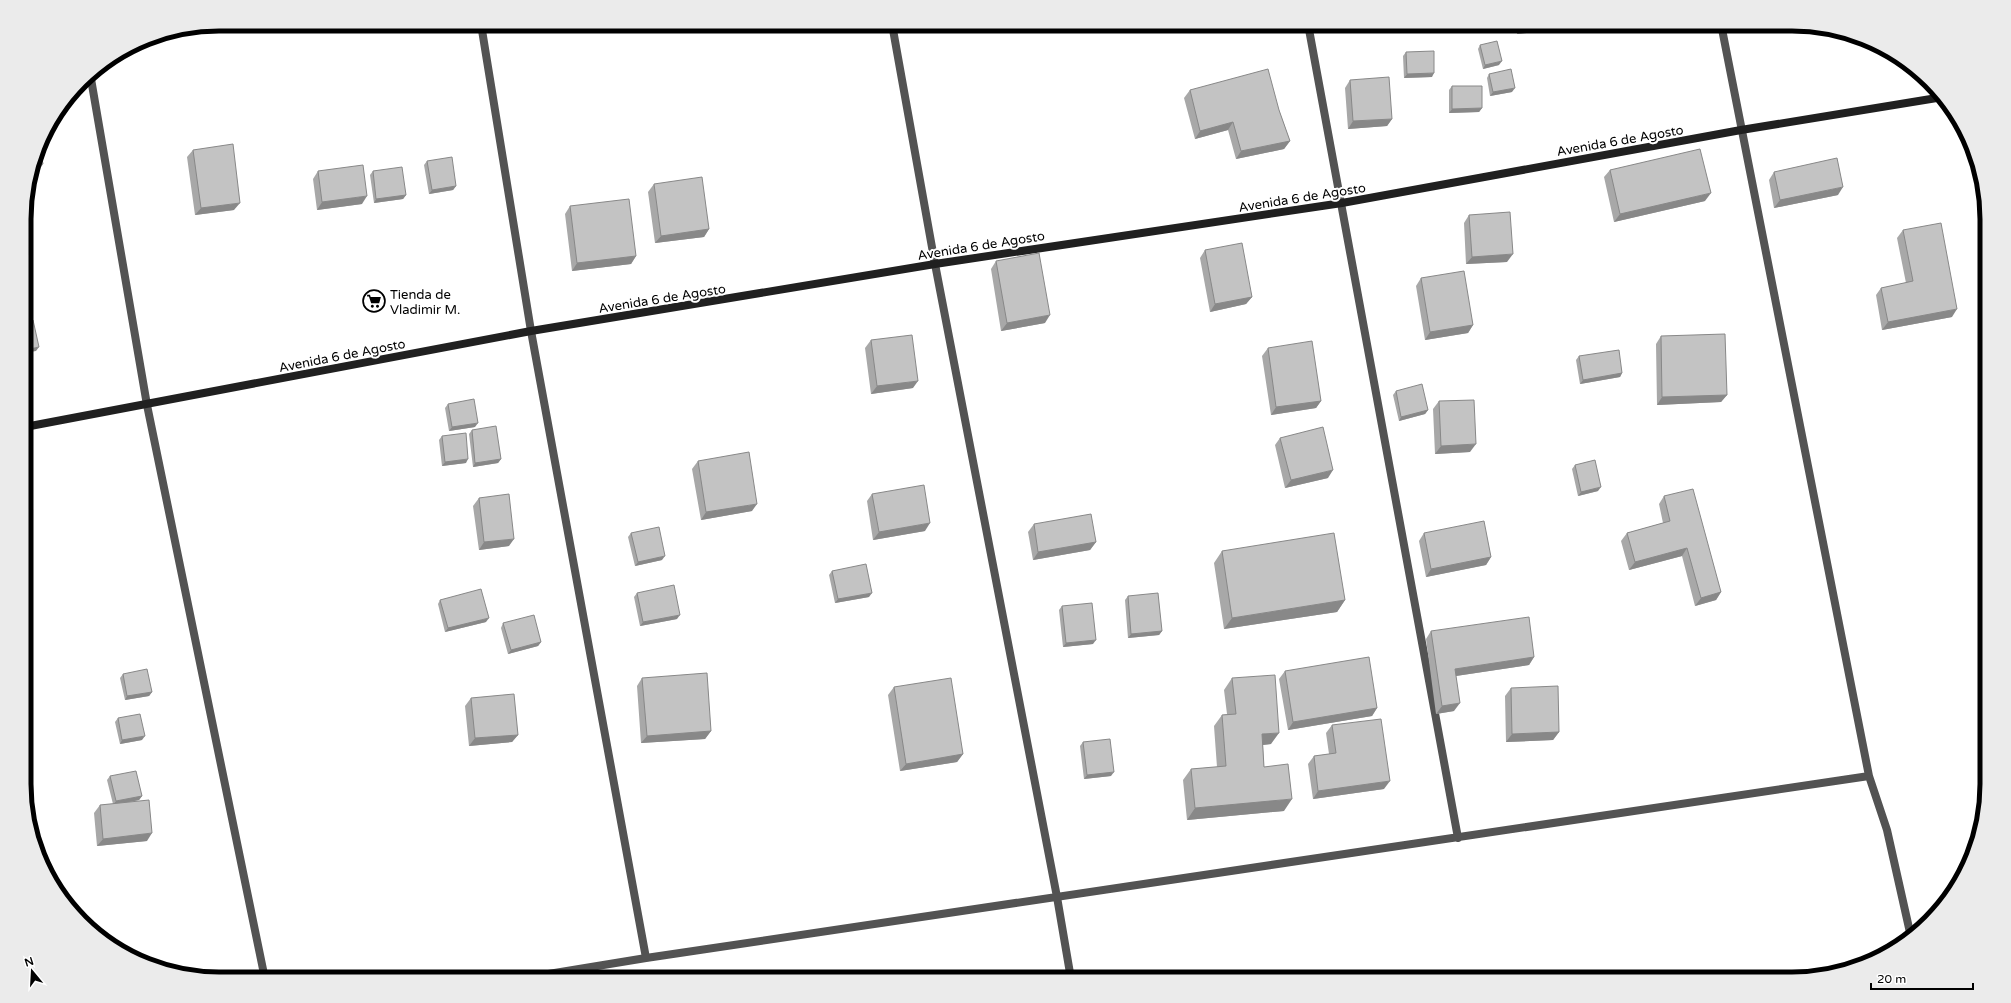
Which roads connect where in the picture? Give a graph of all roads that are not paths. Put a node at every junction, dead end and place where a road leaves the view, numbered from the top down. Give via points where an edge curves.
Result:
1 (482, 31) edge
2 (893, 31) edge
3 (1309, 31) edge
4 (1722, 31) edge
5 (91, 81) edge
6 (1936, 98) edge
7 (1742, 130) junction
8 (1342, 203) junction
9 (935, 264) junction
10 (531, 331) junction
11 (147, 405) junction
12 (31, 427) edge
13 (1869, 776) junction
14 (1458, 838) junction
15 (1057, 897) junction
16 (1909, 931) edge
17 (646, 958) junction
18 (264, 972) edge
19 (561, 972) edge
20 (1070, 972) edge

1 - 10 street
2 - 9 street
3 - 8 street
4 - 7 street
5 - 11 street
6 - 7 street, Avenida 6 de Agosto
7 - 8 street, Avenida 6 de Agosto
7 - 13 street
8 - 9 street, Avenida 6 de Agosto
8 - 14 street
9 - 10 street, Avenida 6 de Agosto
9 - 15 street
10 - 11 street, Avenida 6 de Agosto
10 - 17 street
11 - 12 street, Avenida 6 de Agosto
11 - 18 street
13 - 14 street
13 - 16 street via 1887,830
14 - 15 street
15 - 17 street
15 - 20 street
17 - 19 street

